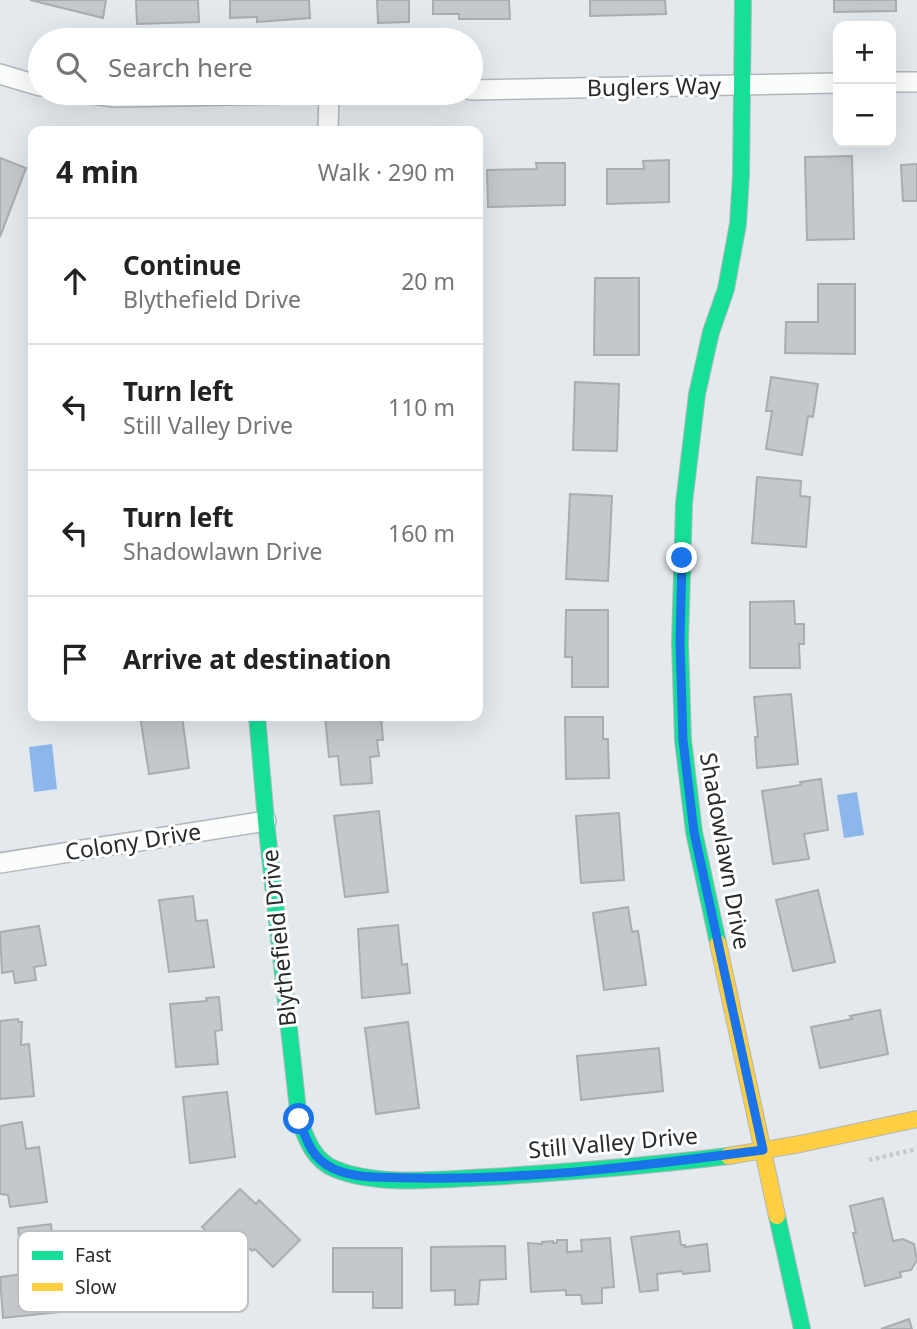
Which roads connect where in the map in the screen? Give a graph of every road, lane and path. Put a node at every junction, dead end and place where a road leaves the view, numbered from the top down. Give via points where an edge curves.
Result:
1 (743, 0) edge
2 (0, 74) edge
3 (28, 82) edge
4 (896, 82) edge
5 (917, 82) edge
6 (833, 83) edge
7 (742, 85) junction
8 (483, 90) edge
9 (329, 105) edge
10 (328, 126) edge
11 (257, 721) edge
12 (266, 821) junction
13 (0, 863) edge
14 (917, 1119) edge
15 (763, 1150) junction
16 (315, 1156) joint
17 (802, 1329) edge

1 - 7 street, Shadowlawn Drive
2 - 3 street
4 - 5 street
6 - 7 street, Buglers Way
7 - 8 street, Buglers Way
7 - 15 street, Shadowlawn Drive via 738,224 726,289 697,394 684,503 680,643 683,740 694,832
9 - 10 street
11 - 12 street, Blythefield Drive
12 - 13 street, Colony Drive
12 - 16 street, Blythefield Drive via 299,1119
14 - 15 street, Still Valley Drive
15 - 16 street, Still Valley Drive via 639,1166 449,1179 349,1174
15 - 17 street, Shadowlawn Drive

